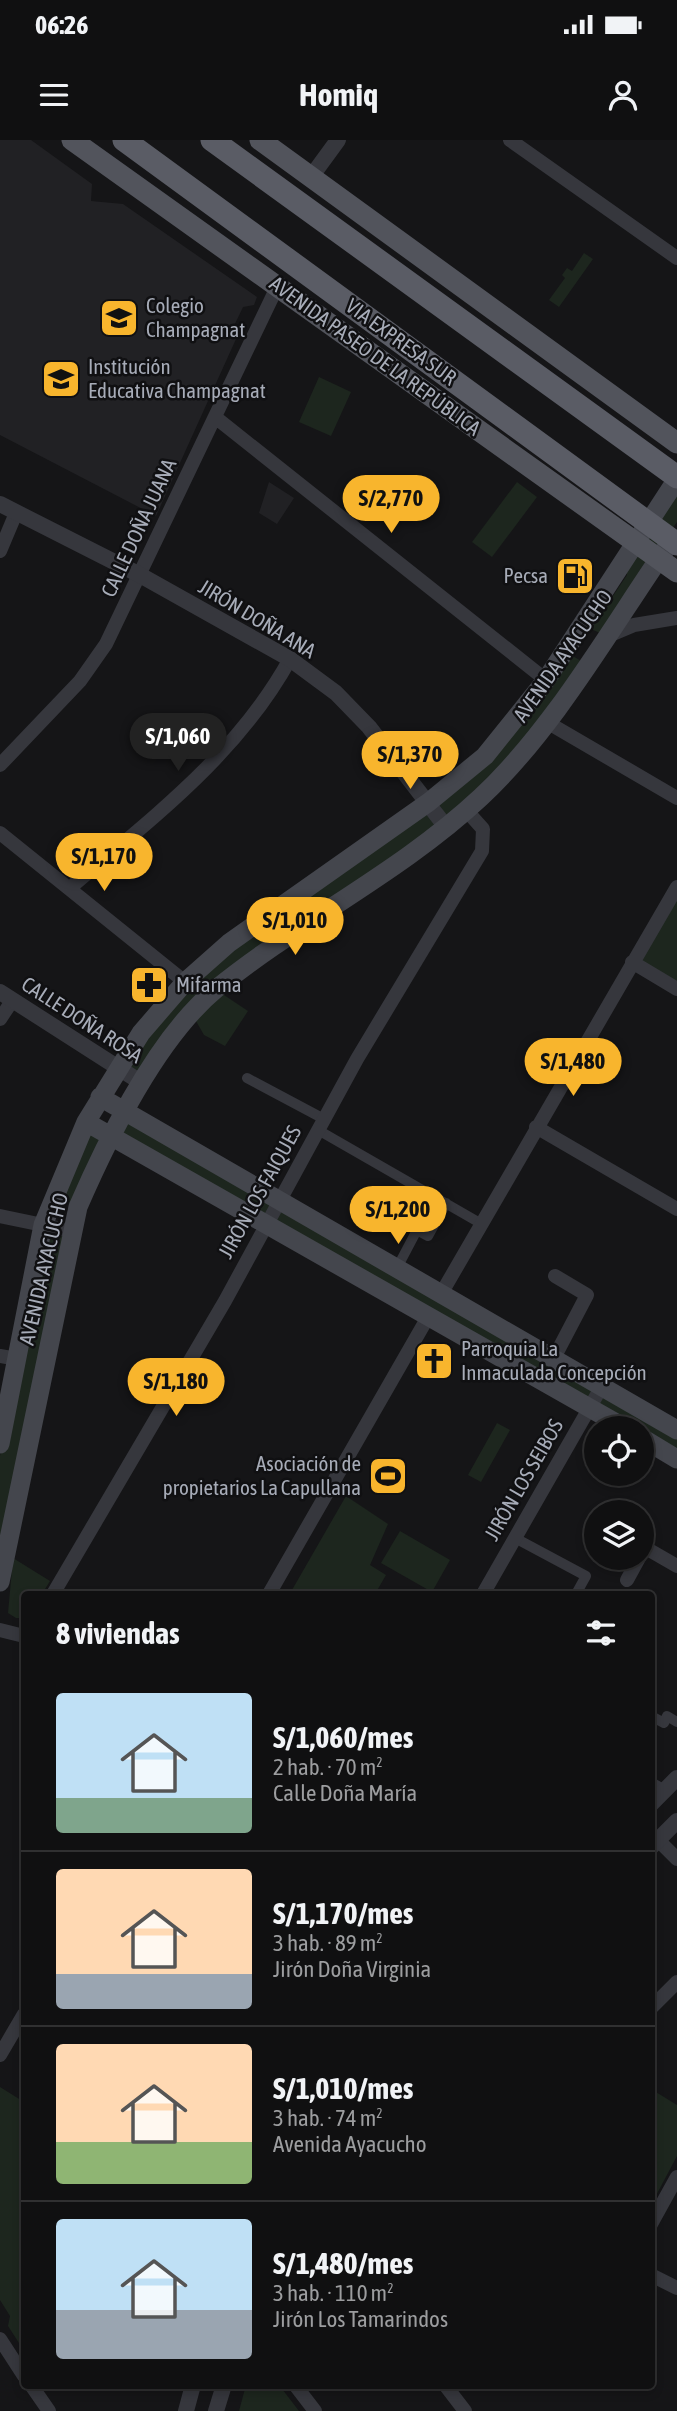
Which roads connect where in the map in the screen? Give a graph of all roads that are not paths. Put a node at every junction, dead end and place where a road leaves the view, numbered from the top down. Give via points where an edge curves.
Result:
1 (72, 140) edge
2 (124, 140) edge
3 (212, 140) edge
4 (260, 140) edge
5 (338, 140) edge
6 (510, 140) edge
7 (311, 177) junction
8 (677, 258) edge
9 (278, 285) junction
10 (215, 417) junction
11 (677, 443) edge
12 (677, 478) edge
13 (0, 504) edge
14 (16, 513) junction
15 (649, 523) junction
16 (675, 538) edge
17 (636, 543) junction
18 (0, 551) edge
19 (658, 559) junction
20 (622, 564) junction
21 (677, 572) edge
22 (140, 575) junction
23 (677, 618) edge
24 (604, 638) junction
25 (569, 646) junction
26 (290, 659) junction
27 (590, 660) junction
28 (546, 680) junction
29 (545, 721) junction
30 (0, 765) edge
31 (677, 798) edge
32 (429, 802) junction
33 (466, 810) junction
34 (446, 827) junction
35 (0, 833) edge
36 (677, 887) edge
37 (70, 888) junction
38 (296, 896) junction
39 (274, 911) junction
40 (315, 919) junction
41 (292, 934) junction
42 (632, 962) junction
43 (185, 982) junction
44 (677, 989) edge
45 (6, 996) edge
46 (0, 1019) edge
47 (117, 1068) junction
48 (247, 1078) dead end
49 (142, 1083) junction
50 (100, 1097) junction
51 (125, 1111) junction
52 (86, 1122) junction
53 (321, 1125) junction
54 (536, 1127) junction
55 (111, 1136) junction
56 (52, 1198) junction
57 (279, 1199) junction
58 (446, 1203) junction
59 (78, 1207) junction
60 (677, 1209) edge
61 (0, 1216) edge
62 (480, 1223) junction
63 (43, 1225) junction
64 (266, 1225) junction
65 (72, 1231) junction
66 (397, 1268) junction
67 (555, 1276) dead end
68 (442, 1294) junction
69 (428, 1317) junction
70 (8, 1358) edge
71 (554, 1358) junction
72 (602, 1386) junction
73 (589, 1407) junction
74 (604, 1416) edge
75 (677, 1430) edge
76 (0, 1444) edge
77 (654, 1445) edge
78 (677, 1459) edge
79 (515, 1538) junction
80 (654, 1553) edge
81 (677, 1566) edge
82 (632, 1570) edge
83 (626, 1580) dead end
84 (0, 1582) edge
85 (54, 1591) edge
86 (271, 1591) edge
87 (484, 1591) edge
88 (578, 1591) edge
89 (0, 1630) edge
90 (21, 1635) edge
91 (655, 1718) edge
92 (677, 1722) edge
93 (677, 1821) edge
94 (655, 1844) edge
95 (677, 1860) edge
96 (677, 1982) edge
97 (655, 2004) edge
98 (21, 2019) edge
99 (0, 2055) edge
100 (677, 2178) edge
101 (655, 2217) edge
102 (655, 2277) edge
103 (677, 2288) edge
104 (0, 2339) edge
105 (19, 2356) edge
106 (34, 2389) edge
107 (192, 2389) edge
108 (222, 2389) edge
109 (298, 2389) edge
110 (448, 2389) edge
111 (49, 2411) edge
112 (186, 2411) edge
113 (216, 2411) edge
114 (315, 2411) edge
115 (465, 2411) edge

1 - 9 main road, AVENIDA PASEO DE LA REPÚBLICA
2 - 15 highway, VIA EXPRESA SUR
3 - 12 highway
4 - 7 main road
5 - 7 street
6 - 8 street
7 - 11 main road
9 - 10 street, CALLE DOÑA JUANA
9 - 17 main road, AVENIDA PASEO DE LA REPÚBLICA
10 - 22 street, CALLE DOÑA JUANA
10 - 28 street
12 - 15 main road, AVENIDA AYACUCHO
13 - 14 street, JIRÓN DOÑA ANA
14 - 18 street
14 - 22 street, JIRÓN DOÑA ANA
15 - 16 highway, VIA EXPRESA SUR
15 - 17 main road, AVENIDA AYACUCHO
16 - 19 main road, AVENIDA AYACUCHO
17 - 19 main road, AVENIDA PASEO DE LA REPÚBLICA
17 - 20 main road, AVENIDA AYACUCHO
19 - 21 main road, AVENIDA PASEO DE LA REPÚBLICA
19 - 24 main road, AVENIDA AYACUCHO
20 - 24 main road via 620,578 586,628 591,638
20 - 25 main road, AVENIDA AYACUCHO
22 - 26 street, JIRÓN DOÑA ANA
22 - 30 street, CALLE DOÑA JUANA via 106,644 80,681
23 - 24 street via 634,625
24 - 27 main road, AVENIDA AYACUCHO
25 - 27 main road via 583,646
25 - 28 main road, AVENIDA AYACUCHO
26 - 32 street, JIRÓN DOÑA ANA via 336,693
26 - 37 street via 249,722 209,768
27 - 29 main road, AVENIDA AYACUCHO
28 - 32 main road, AVENIDA AYACUCHO via 485,756
29 - 31 street
29 - 33 main road, AVENIDA AYACUCHO via 497,781
32 - 34 street, JIRÓN DOÑA ANA
32 - 38 main road, AVENIDA AYACUCHO
33 - 34 main road, AVENIDA AYACUCHO
33 - 53 street, JIRÓN LOS FAIQUES via 483,829 482,851
34 - 40 main road, AVENIDA AYACUCHO
35 - 37 street
36 - 42 street
37 - 43 street
38 - 39 main road, AVENIDA AYACUCHO
38 - 40 main road
39 - 41 main road
39 - 43 main road, AVENIDA AYACUCHO
40 - 41 main road, AVENIDA AYACUCHO
41 - 49 main road, AVENIDA AYACUCHO via 214,991
42 - 44 street
42 - 54 street
43 - 47 main road, AVENIDA AYACUCHO
45 - 46 street
45 - 47 street, CALLE DOÑA ROSA
47 - 49 street, CALLE DOÑA ROSA
47 - 50 main road, AVENIDA AYACUCHO
48 - 53 street
49 - 51 main road, AVENIDA AYACUCHO
50 - 51 main road
50 - 52 main road, AVENIDA AYACUCHO
51 - 55 main road, AVENIDA AYACUCHO
51 - 57 main road
52 - 55 main road
52 - 56 main road, AVENIDA AYACUCHO
53 - 57 street, JIRÓN LOS FAIQUES
53 - 58 street
54 - 60 street
54 - 62 street
55 - 59 main road, AVENIDA AYACUCHO
55 - 64 main road
56 - 59 main road
56 - 63 main road, AVENIDA AYACUCHO
57 - 64 street, JIRÓN LOS FAIQUES
57 - 66 main road
58 - 62 street
58 - 66 street via 428,1236 417,1230
59 - 65 main road, AVENIDA AYACUCHO
61 - 63 street
62 - 68 street
63 - 65 street
63 - 70 main road, AVENIDA AYACUCHO
64 - 69 main road
64 - 85 street, JIRÓN LOS FAIQUES
65 - 84 main road, AVENIDA AYACUCHO
66 - 68 main road
67 - 71 street via 587,1295
68 - 71 main road
69 - 73 main road
69 - 86 street
70 - 76 main road, AVENIDA AYACUCHO
71 - 72 main road
72 - 73 street, JIRÓN LOS SEIBOS
72 - 75 main road
73 - 74 main road
73 - 79 street, JIRÓN LOS SEIBOS
77 - 78 main road
79 - 87 street, JIRÓN LOS SEIBOS
79 - 88 street via 586,1576
80 - 81 street
82 - 83 street
89 - 90 street
91 - 92 street via 664,1723 667,1716
93 - 94 street
94 - 95 street
96 - 97 street
98 - 99 street
100 - 101 street
102 - 103 street
104 - 105 street
106 - 111 street
107 - 112 street
108 - 113 street
109 - 114 street
110 - 115 street

